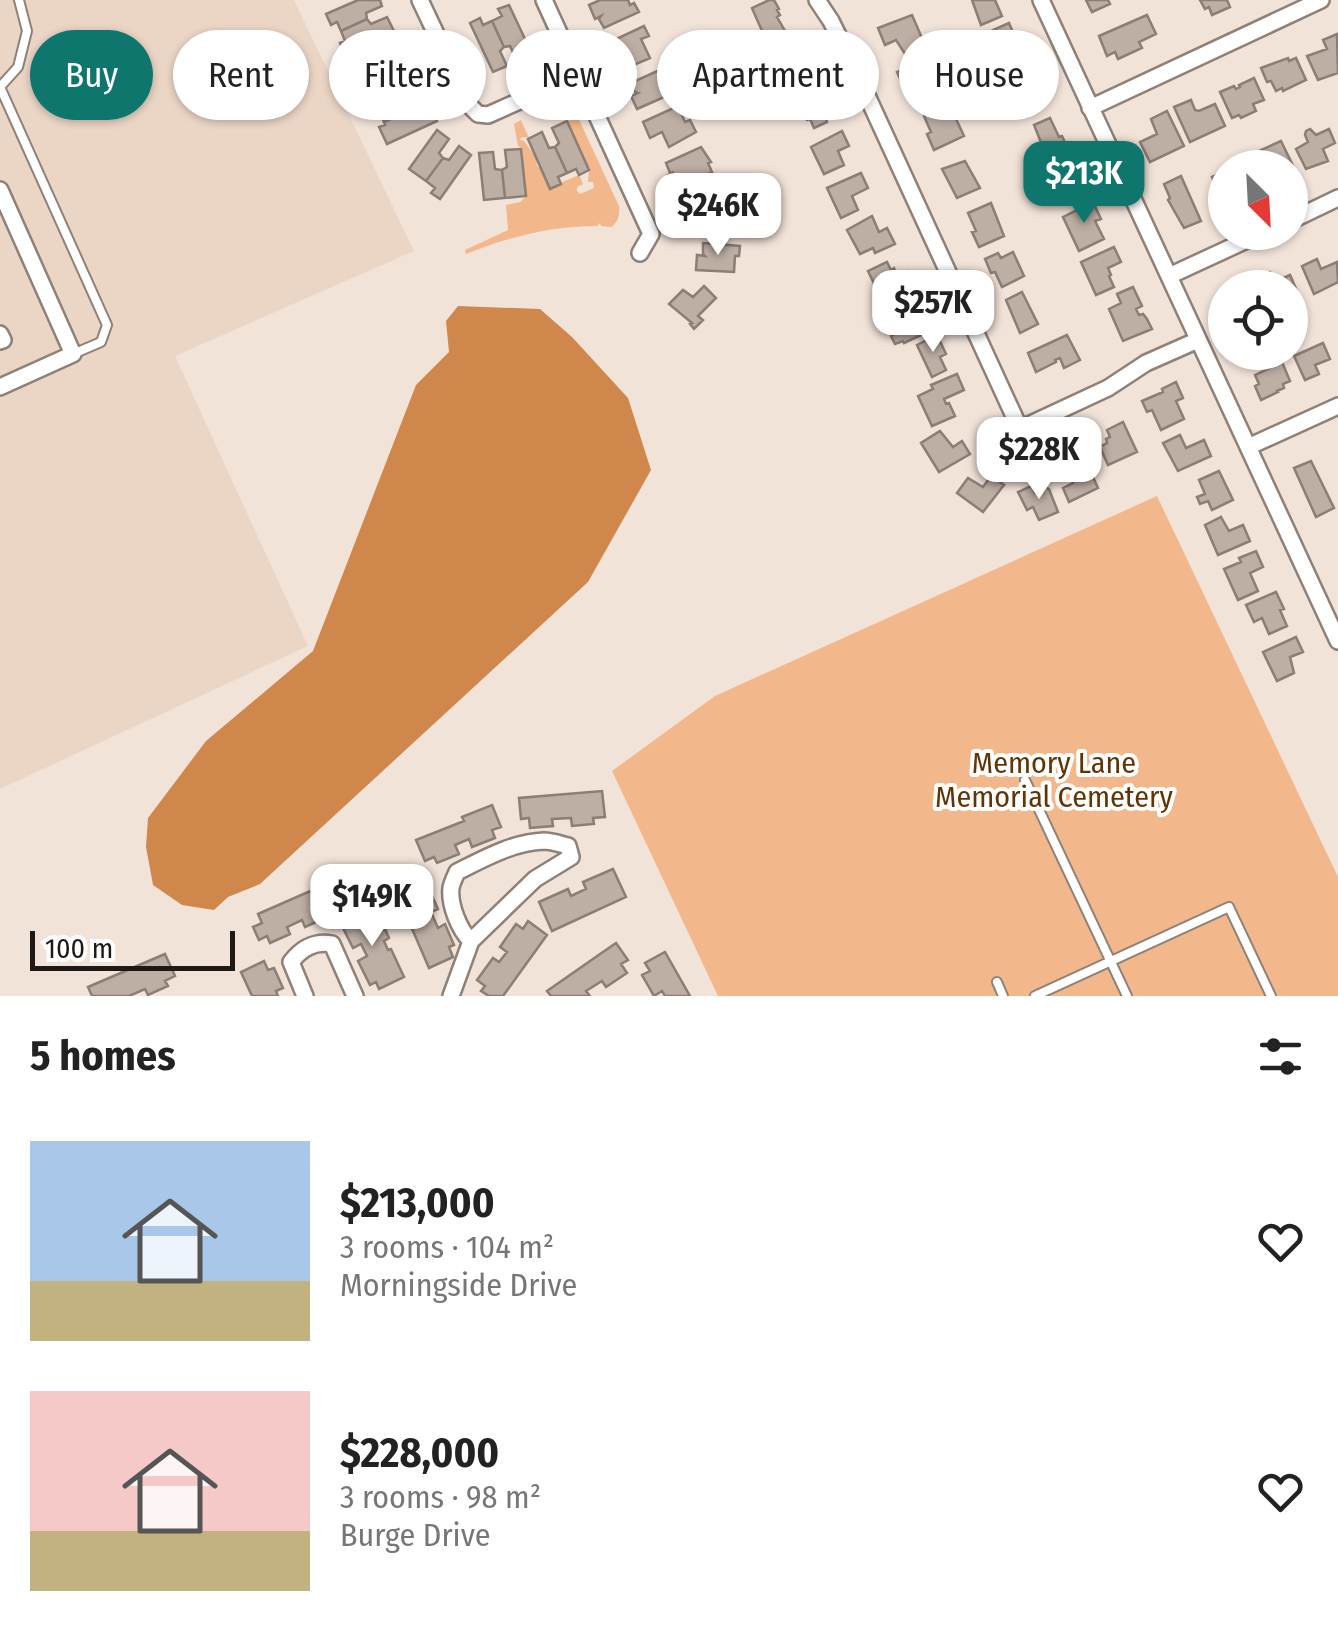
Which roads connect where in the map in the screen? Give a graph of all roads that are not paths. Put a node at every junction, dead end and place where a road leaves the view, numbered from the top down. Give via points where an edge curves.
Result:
1 (19, 0) edge
2 (420, 0) edge
3 (544, 0) edge
4 (818, 0) edge
5 (1041, 0) edge
6 (1320, 0) edge
7 (1275, 1) edge
8 (1283, 18) junction
9 (558, 30) edge
10 (506, 107) edge
11 (1090, 108) junction
12 (599, 120) edge
13 (0, 190) edge
14 (1338, 198) edge
15 (1308, 212) edge
16 (1225, 250) edge
17 (640, 253) dead end
18 (1169, 276) junction
19 (1198, 340) junction
20 (72, 354) junction
21 (0, 387) edge
22 (1338, 406) edge
23 (1248, 448) junction
24 (1334, 623) edge
25 (1338, 641) edge
26 (1025, 780) dead end
27 (471, 942) junction
28 (1111, 962) junction
29 (996, 982) dead end
30 (305, 996) edge
31 (355, 996) edge
32 (451, 996) edge
33 (1003, 996) edge
34 (1036, 996) edge
35 (1127, 996) edge
36 (1271, 996) edge

1 - 20 lane via 28,31 18,68 0,86 107,325 101,342
2 - 10 street via 478,114
3 - 9 street
4 - 19 street via 1020,428
5 - 11 street
6 - 8 street
7 - 8 street
8 - 11 street
11 - 18 street
12 - 17 street via 651,234
13 - 20 street
14 - 15 street
16 - 18 street
18 - 19 street
19 - 23 street
20 - 21 street
22 - 23 street
23 - 24 street
24 - 25 street
26 - 28 lane
27 - 27 street via 450,890 457,872 520,845 546,840 568,846 570,857
27 - 32 street
28 - 34 lane
28 - 35 lane
28 - 36 lane via 1230,908
29 - 33 lane
30 - 31 street via 291,962 320,942 332,944

